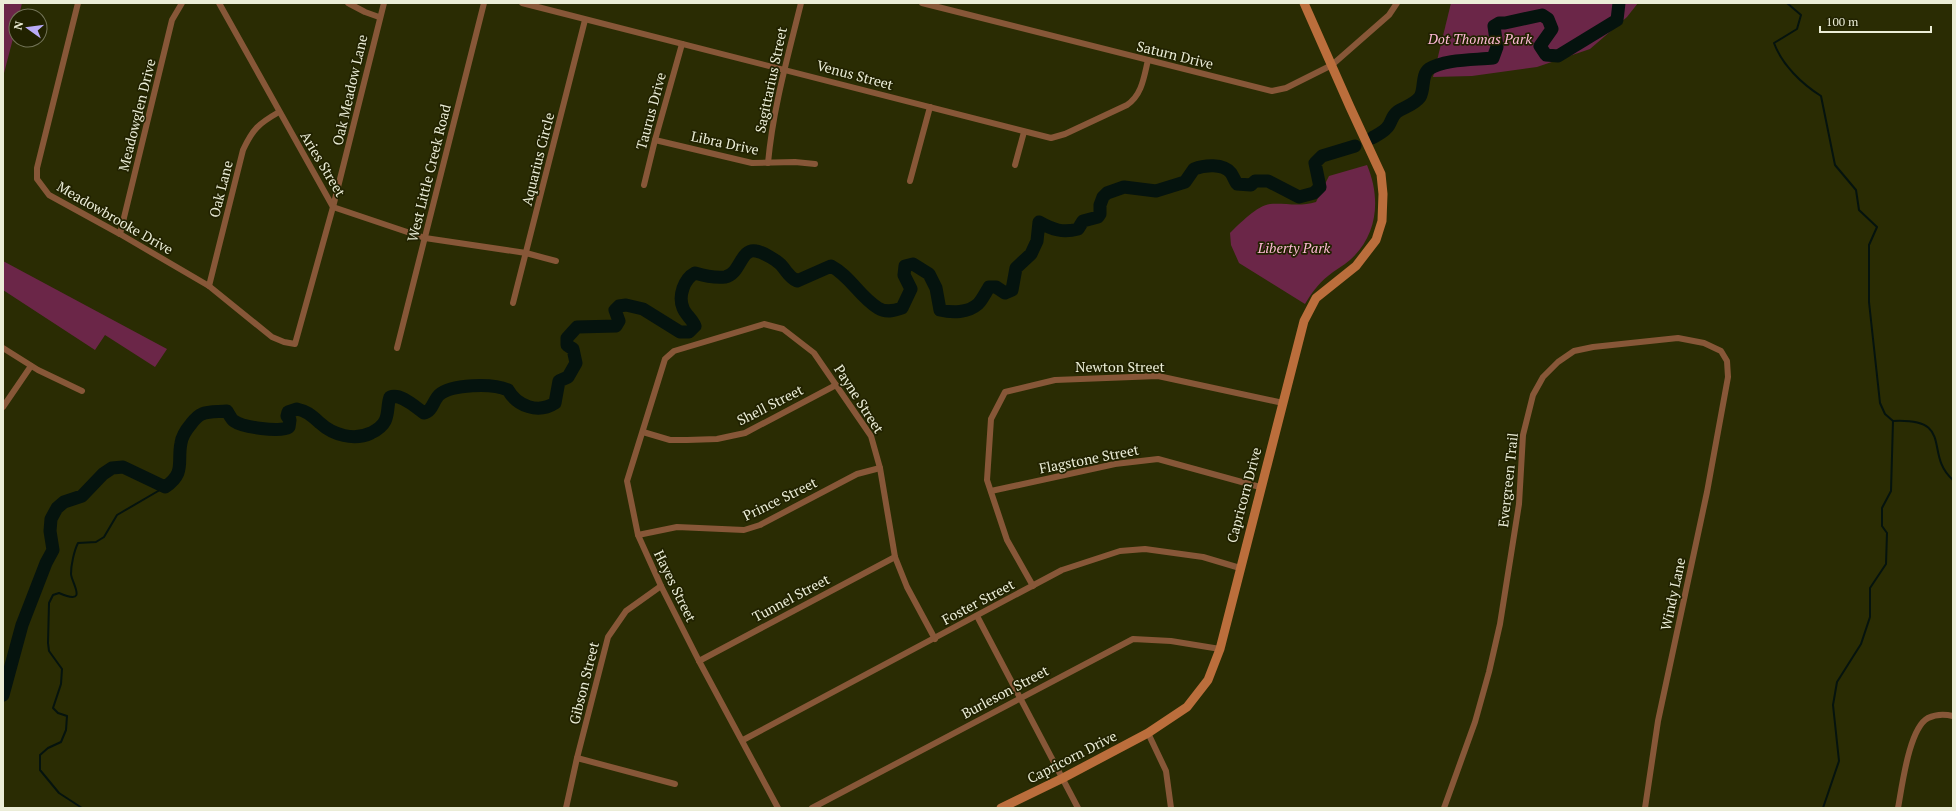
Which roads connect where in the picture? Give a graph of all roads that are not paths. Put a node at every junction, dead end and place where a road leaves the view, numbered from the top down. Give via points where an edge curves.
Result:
1 (78, 3) edge
2 (182, 3) edge
3 (219, 3) edge
4 (348, 3) edge
5 (384, 3) edge
6 (484, 3) edge
7 (522, 3) edge
8 (801, 3) edge
9 (922, 3) edge
10 (1304, 3) edge
11 (1397, 3) edge
12 (379, 17) junction
13 (585, 20) junction
14 (682, 44) junction
15 (1148, 60) junction
16 (1332, 65) junction
17 (784, 69) junction
18 (930, 107) junction
19 (278, 112) junction
20 (1024, 132) junction
21 (655, 140) junction
22 (768, 163) junction
23 (815, 164) dead end
24 (1015, 165) dead end
25 (910, 181) dead end
26 (644, 185) dead end
27 (333, 207) junction
28 (120, 234) junction
29 (425, 238) junction
30 (526, 253) junction
31 (556, 261) dead end
32 (209, 286) junction
33 (512, 303) dead end
34 (295, 344) joint
35 (3, 348) edge
36 (397, 348) dead end
37 (665, 359) joint
38 (31, 366) junction
39 (836, 385) junction
40 (1726, 386) joint
41 (82, 391) dead end
42 (1283, 403) junction
43 (3, 407) edge
44 (642, 432) junction
45 (880, 468) junction
46 (1260, 487) junction
47 (991, 491) junction
48 (638, 535) junction
49 (895, 557) junction
50 (1240, 568) junction
51 (661, 586) junction
52 (1033, 586) junction
53 (977, 616) junction
54 (935, 639) junction
55 (1220, 649) junction
56 (699, 661) junction
57 (1021, 697) junction
58 (1953, 716) edge
59 (1148, 733) junction
60 (743, 740) junction
61 (577, 758) junction
62 (1063, 778) junction
63 (675, 784) dead end
64 (566, 808) edge
65 (778, 808) edge
66 (812, 808) edge
67 (1001, 808) edge
68 (1078, 808) edge
69 (1171, 808) edge
70 (1444, 808) edge
71 (1645, 808) edge
72 (1898, 808) edge

1 - 28 street, Meadowbrooke Drive via 37,168 37,179 49,195
2 - 28 street, Meadowglen Drive via 172,20
3 - 19 street, Aries Street
4 - 12 street via 358,10
5 - 12 street, Oak Meadow Lane
6 - 29 street, West Little Creek Road
7 - 13 street, Venus Street
8 - 17 street, Sagittarius Street
9 - 15 street, Saturn Drive
10 - 16 street, Capricorn Drive
11 - 16 street, Saturn Drive via 1389,15
12 - 27 street, Oak Meadow Lane
13 - 14 street, Venus Street
13 - 30 street, Aquarius Circle
14 - 17 street, Venus Street
14 - 21 street, Taurus Drive
15 - 16 street, Saturn Drive via 1272,91 1286,88
15 - 20 street, Venus Street via 1141,88 1135,100 1127,105 1051,138
16 - 42 street, Capricorn Drive via 1382,174 1382,221 1376,240 1356,266 1316,298 1304,321
17 - 18 street, Venus Street
17 - 22 street, Sagittarius Street via 772,127
18 - 20 street, Venus Street
18 - 25 street
19 - 27 street, Aries Street
19 - 32 street, Oak Lane via 260,123 243,150
20 - 24 street
21 - 22 street, Libra Drive via 752,163
21 - 26 street, Taurus Drive
22 - 23 street, Libra Drive
27 - 29 street, Aries Street
27 - 34 street, Oak Meadow Lane
28 - 32 street, Meadowbrooke Drive
29 - 30 street, Aries Street
29 - 36 street, West Little Creek Road
30 - 31 street, Aries Street
30 - 33 street, Aquarius Circle
32 - 34 street, Meadowbrooke Drive via 272,337
35 - 38 street
37 - 39 street, Payne Street via 674,351 764,324 783,329 814,353
37 - 44 street, Hayes Street
38 - 41 street
38 - 43 street
39 - 44 street, Shell Street via 745,433 717,439 670,440
39 - 45 street, Payne Street via 871,436
40 - 70 street, Evergreen Trail via 1729,368 1721,351 1704,343 1678,338 1592,346 1574,351 1543,377 1533,395 1524,435 1519,504 1500,624 1489,672 1475,722
40 - 71 street, Windy Lane via 1708,486 1658,721
42 - 46 street, Capricorn Drive
42 - 47 street, Newton Street via 1158,376 1055,380 1005,392 991,419 987,480
44 - 48 street, Hayes Street via 627,481
45 - 48 street, Prince Street via 857,474 760,525 744,530 677,527
45 - 49 street, Payne Street
46 - 47 street, Flagstone Street via 1158,459 1115,464
46 - 50 street, Capricorn Drive
47 - 52 street via 1007,540
48 - 51 street, Hayes Street
49 - 54 street, Payne Street via 907,587
49 - 56 street, Tunnel Street
50 - 52 street, Foster Street via 1204,557 1145,549 1120,551 1062,570
50 - 55 street, Capricorn Drive
51 - 56 street, Hayes Street
51 - 61 street, Gibson Street via 626,611 608,637
52 - 53 street, Foster Street
53 - 54 street, Foster Street
53 - 57 street
54 - 60 street, Foster Street
55 - 57 street, Burleson Street via 1171,641 1133,639
55 - 59 street, Capricorn Drive via 1208,680 1187,707
56 - 60 street, Hayes Street
57 - 62 street
57 - 66 street, Burleson Street
58 - 72 street via 1943,714 1929,718 1919,726 1906,761
59 - 62 street, Capricorn Drive
59 - 69 street via 1166,771
60 - 65 street, Hayes Street
61 - 63 street
61 - 64 street, Gibson Street
62 - 67 street, Capricorn Drive
62 - 68 street

